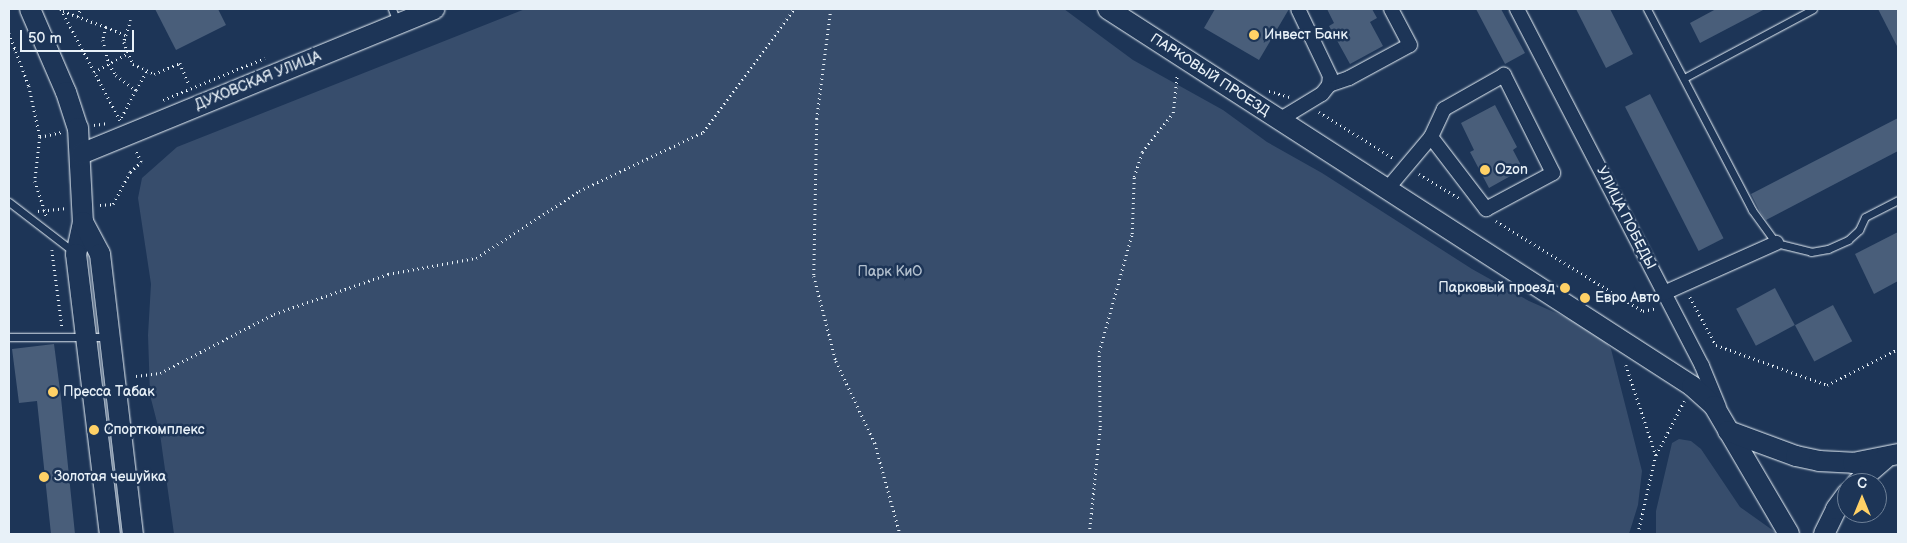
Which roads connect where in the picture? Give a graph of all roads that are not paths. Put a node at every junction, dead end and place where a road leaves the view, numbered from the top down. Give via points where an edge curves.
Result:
1 (30, 9) edge
2 (434, 9) edge
3 (1108, 9) edge
4 (1298, 9) edge
5 (1391, 9) edge
6 (1517, 9) edge
7 (1647, 9) edge
8 (1814, 9) edge
9 (395, 16) edge
10 (1684, 78) junction
11 (1329, 85) junction
12 (1279, 120) junction
13 (1431, 137) junction
14 (81, 154) junction
15 (1388, 188) junction
16 (1898, 200) edge
17 (9, 202) edge
18 (83, 222) junction
19 (1776, 243) junction
20 (76, 254) junction
21 (1664, 293) junction
22 (9, 337) edge
23 (110, 337) junction
24 (85, 338) junction
25 (1728, 431) junction
26 (1898, 454) edge
27 (1869, 473) edge
28 (1837, 508) edge
29 (110, 534) edge
30 (133, 534) edge
31 (1789, 534) edge
32 (1824, 534) edge

1 - 14 street via 66,92 78,128
2 - 9 street, ДУХОВСКАЯ УЛИЦА
3 - 12 street, ПАРКОВЫЙ ПРОЕЗД
4 - 11 street via 1330,76
5 - 11 street via 1410,45 1349,78
6 - 21 street, УЛИЦА ПОБЕДЫ
7 - 10 lane
8 - 10 lane
9 - 14 street, ДУХОВСКАЯ УЛИЦА via 124,128
10 - 19 lane via 1752,210
11 - 12 street via 1322,94
12 - 15 street, ПАРКОВЫЙ ПРОЕЗД
13 - 13 street via 1486,209 1553,173 1504,75 1444,109
13 - 15 street
14 - 18 street
15 - 25 street, ПАРКОВЫЙ ПРОЕЗД via 1692,386 1714,406
16 - 19 lane via 1866,217 1848,240 1828,249 1811,252
17 - 20 lane
18 - 20 street
18 - 23 street via 100,254
19 - 21 street
20 - 24 street
21 - 25 street, УЛИЦА ПОБЕДЫ
22 - 24 lane
23 - 24 lane
23 - 30 street
24 - 29 street
25 - 26 street via 1818,461 1853,463
25 - 31 street, ПАРКОВЫЙ ПРОЕЗД
26 - 27 street via 1886,458
28 - 32 street

